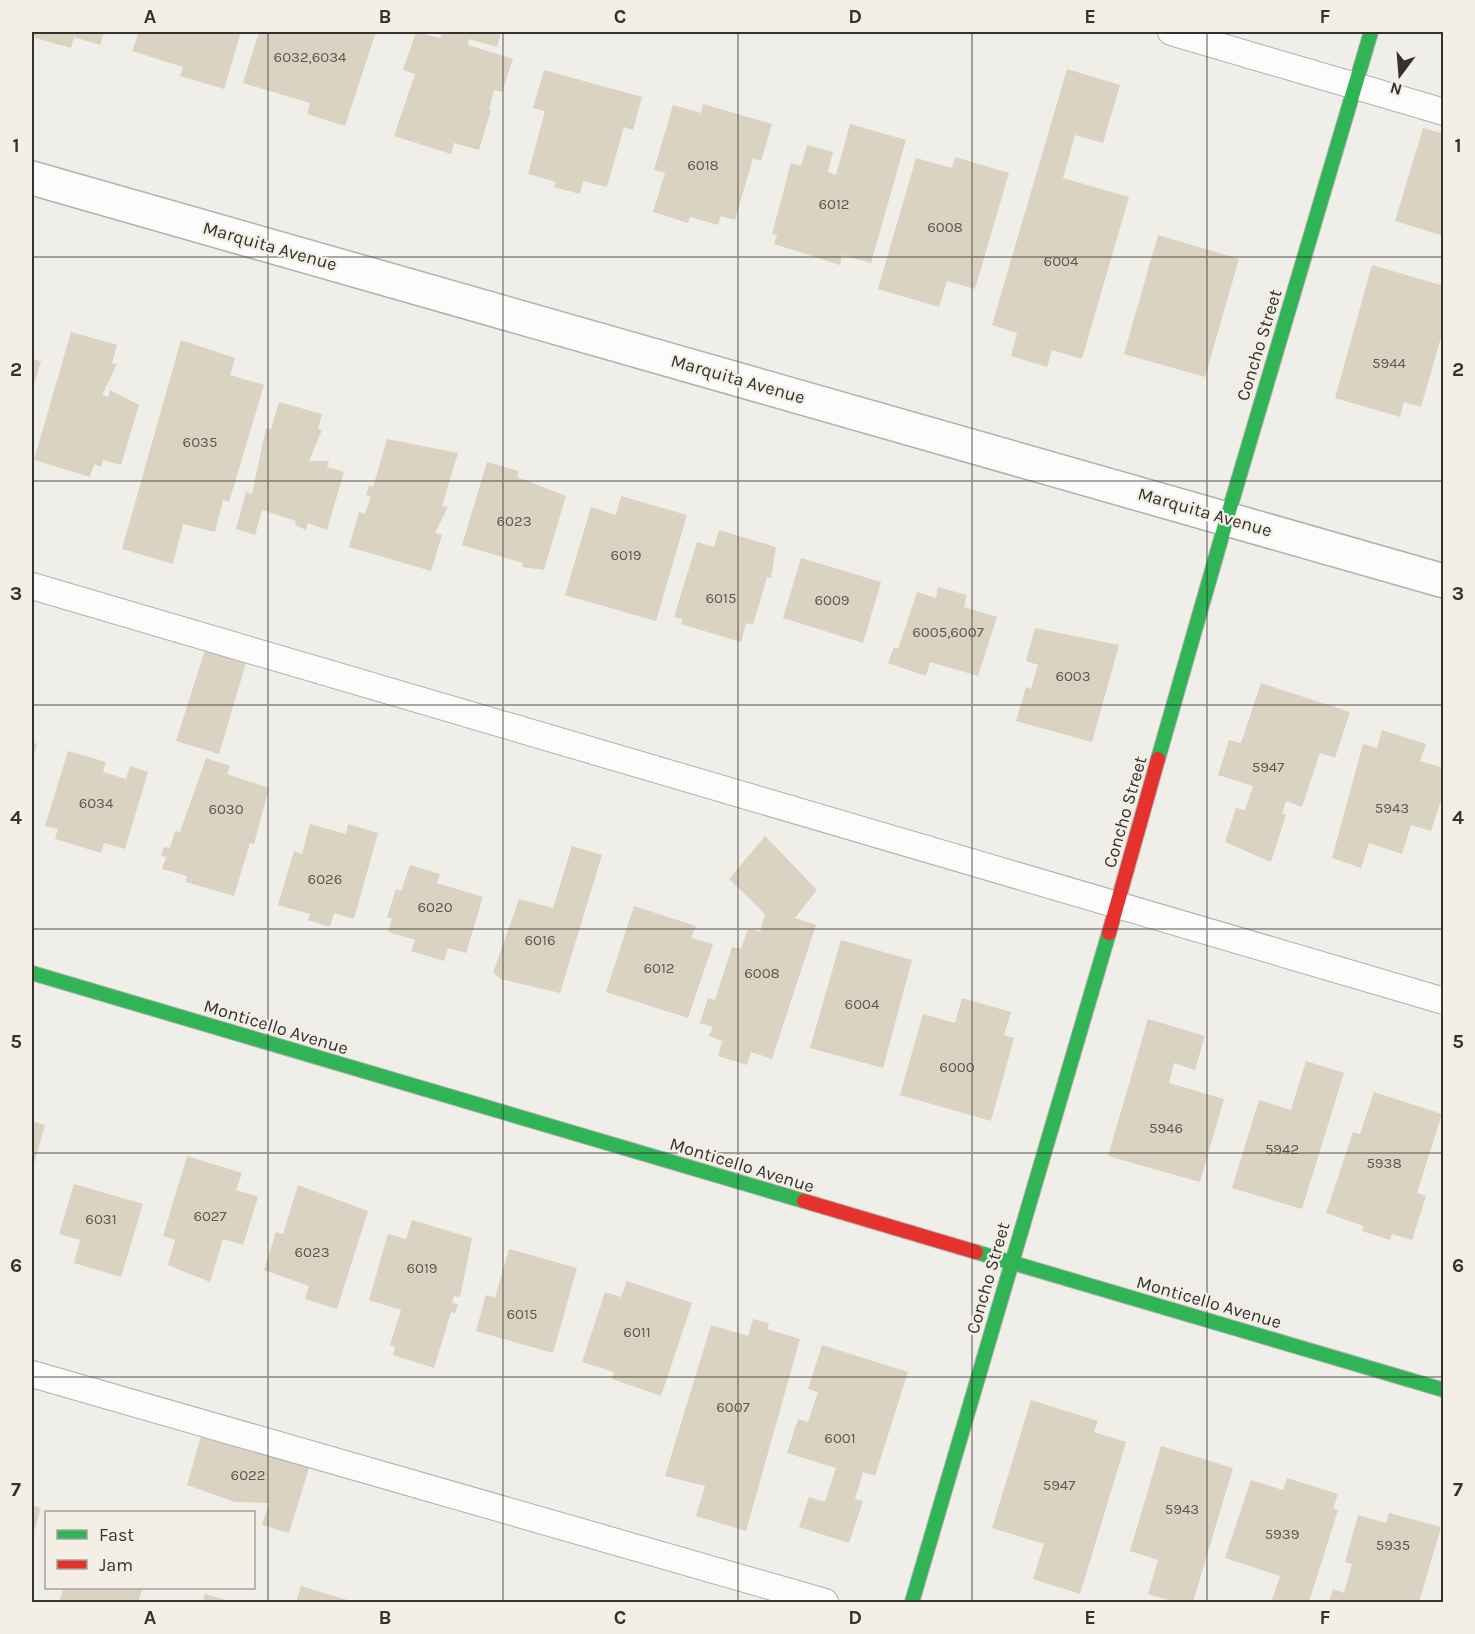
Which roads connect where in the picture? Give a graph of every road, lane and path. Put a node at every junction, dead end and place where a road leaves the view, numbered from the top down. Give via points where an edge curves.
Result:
1 (1171, 32) edge
2 (1371, 32) edge
3 (1355, 87) junction
4 (1443, 112) edge
5 (32, 178) edge
6 (1227, 518) junction
7 (1443, 581) edge
8 (32, 586) edge
9 (1117, 904) junction
10 (32, 973) edge
11 (1443, 1001) edge
12 (1012, 1263) junction
13 (32, 1374) edge
14 (1443, 1390) edge
15 (825, 1602) edge
16 (912, 1602) edge

1 - 3 lane
2 - 3 street, Concho Street
3 - 4 lane
3 - 6 street, Concho Street
5 - 6 street, Marquita Avenue
6 - 7 street, Marquita Avenue
6 - 9 street, Concho Street
8 - 9 lane
9 - 11 lane
9 - 12 street, Concho Street
10 - 12 street, Monticello Avenue
12 - 14 street, Monticello Avenue
12 - 16 street, Concho Street
13 - 15 lane

